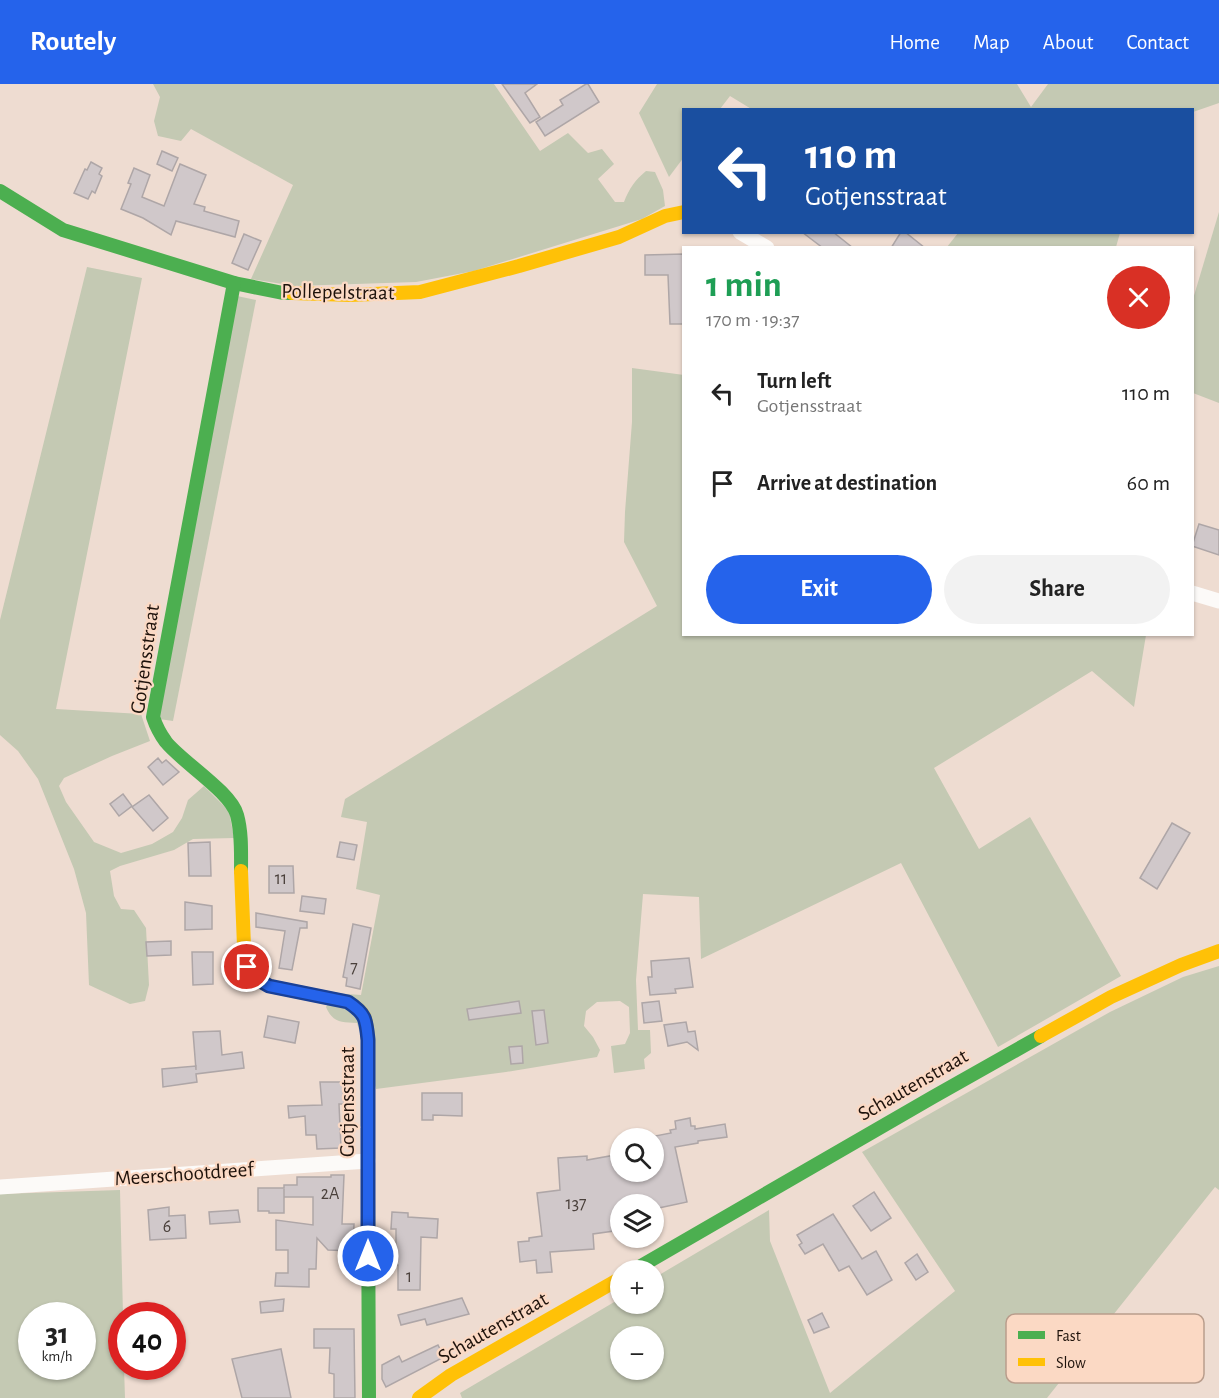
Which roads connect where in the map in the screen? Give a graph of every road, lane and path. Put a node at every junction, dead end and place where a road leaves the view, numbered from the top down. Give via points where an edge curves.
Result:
1 (0, 190) edge
2 (682, 212) edge
3 (743, 234) edge
4 (764, 246) edge
5 (234, 283) junction
6 (1194, 594) edge
7 (1219, 601) edge
8 (1219, 951) edge
9 (368, 1161) junction
10 (0, 1187) edge
11 (651, 1260) edge
12 (610, 1284) edge
13 (369, 1398) edge
14 (419, 1398) edge

1 - 5 street, Pollepelstraat via 63,230
2 - 5 street, Pollepelstraat via 619,237 420,292 283,293
3 - 4 street
5 - 9 street, Gotjensstraat via 153,717 167,743 227,798 237,813 247,967 255,978 269,986 348,1002 366,1017
6 - 7 street
8 - 11 street, Schautenstraat via 1111,997
9 - 10 street, Meerschootdreef
9 - 13 street, Gotjensstraat
12 - 14 street, Schautenstraat via 451,1375

